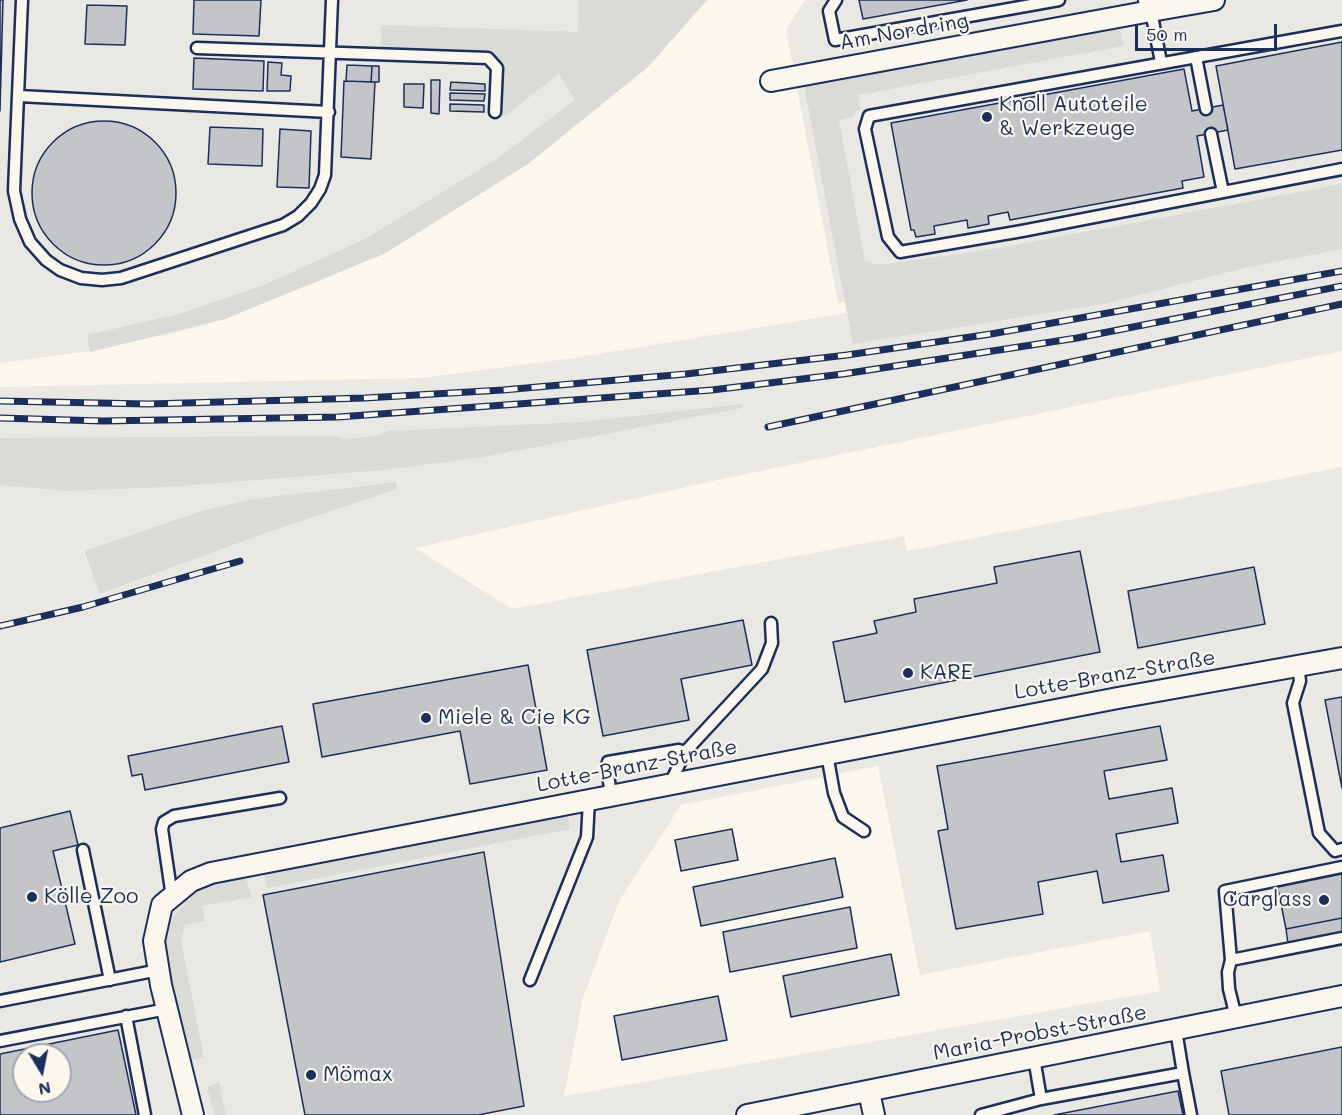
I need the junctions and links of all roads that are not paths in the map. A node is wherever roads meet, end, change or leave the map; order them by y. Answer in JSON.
{"nodes":[{"id":1,"x":22,"y":0,"type":"edge"},
{"id":2,"x":332,"y":0,"type":"edge"},
{"id":3,"x":836,"y":0,"type":"edge"},
{"id":4,"x":1059,"y":0,"type":"edge"},
{"id":5,"x":1214,"y":0,"type":"edge"},
{"id":6,"x":1150,"y":5,"type":"edge"},
{"id":7,"x":1342,"y":31,"type":"edge"},
{"id":8,"x":197,"y":48,"type":"dead end"},
{"id":9,"x":331,"y":52,"type":"junction"},
{"id":10,"x":1196,"y":57,"type":"junction"},
{"id":11,"x":1161,"y":62,"type":"junction"},
{"id":12,"x":771,"y":81,"type":"dead end"},
{"id":13,"x":19,"y":96,"type":"junction"},
{"id":14,"x":1206,"y":109,"type":"dead end"},
{"id":15,"x":495,"y":111,"type":"dead end"},
{"id":16,"x":329,"y":112,"type":"junction"},
{"id":17,"x":1211,"y":134,"type":"dead end"},
{"id":18,"x":1342,"y":169,"type":"edge"},
{"id":19,"x":1223,"y":192,"type":"junction"},
{"id":20,"x":771,"y":623,"type":"dead end"},
{"id":21,"x":1342,"y":658,"type":"edge"},
{"id":22,"x":1298,"y":666,"type":"junction"},
{"id":23,"x":685,"y":752,"type":"junction"},
{"id":24,"x":826,"y":754,"type":"junction"},
{"id":25,"x":670,"y":784,"type":"junction"},
{"id":26,"x":611,"y":796,"type":"junction"},
{"id":27,"x":280,"y":798,"type":"dead end"},
{"id":28,"x":589,"y":800,"type":"junction"},
{"id":29,"x":864,"y":831,"type":"dead end"},
{"id":30,"x":1342,"y":849,"type":"edge"},
{"id":31,"x":83,"y":850,"type":"dead end"},
{"id":32,"x":1342,"y":867,"type":"edge"},
{"id":33,"x":172,"y":897,"type":"junction"},
{"id":34,"x":1342,"y":938,"type":"edge"},
{"id":35,"x":1231,"y":960,"type":"junction"},
{"id":36,"x":159,"y":970,"type":"junction"},
{"id":37,"x":110,"y":980,"type":"junction"},
{"id":38,"x":530,"y":981,"type":"dead end"},
{"id":39,"x":1342,"y":996,"type":"edge"},
{"id":40,"x":0,"y":1001,"type":"edge"},
{"id":41,"x":167,"y":1009,"type":"junction"},
{"id":42,"x":126,"y":1017,"type":"junction"},
{"id":43,"x":1236,"y":1017,"type":"junction"},
{"id":44,"x":1176,"y":1030,"type":"junction"},
{"id":45,"x":0,"y":1041,"type":"edge"},
{"id":46,"x":1034,"y":1058,"type":"junction"},
{"id":47,"x":1183,"y":1073,"type":"junction"},
{"id":48,"x":869,"y":1092,"type":"junction"},
{"id":49,"x":1041,"y":1099,"type":"junction"},
{"id":50,"x":145,"y":1115,"type":"edge"},
{"id":51,"x":193,"y":1115,"type":"edge"},
{"id":52,"x":747,"y":1115,"type":"edge"},
{"id":53,"x":874,"y":1115,"type":"edge"},
{"id":54,"x":981,"y":1115,"type":"edge"},
{"id":55,"x":1191,"y":1115,"type":"edge"}],
"edges":[{"from":1,"to":13,"type":"lane"},
{"from":2,"to":9,"type":"lane"},
{"from":3,"to":4,"type":"lane"},
{"from":5,"to":6,"type":"street","name":"Am Nordring"},
{"from":6,"to":11,"type":"lane"},
{"from":6,"to":12,"type":"street","name":"Am Nordring"},
{"from":7,"to":10,"type":"lane"},
{"from":8,"to":9,"type":"lane"},
{"from":9,"to":15,"type":"lane"},
{"from":9,"to":16,"type":"lane"},
{"from":10,"to":11,"type":"lane"},
{"from":10,"to":14,"type":"lane"},
{"from":11,"to":19,"type":"lane"},
{"from":13,"to":16,"type":"lane"},
{"from":13,"to":16,"type":"lane"},
{"from":17,"to":19,"type":"lane"},
{"from":18,"to":19,"type":"lane"},
{"from":20,"to":23,"type":"lane"},
{"from":21,"to":22,"type":"street","name":"Lotte-Branz-Straße"},
{"from":22,"to":24,"type":"street","name":"Lotte-Branz-Straße"},
{"from":22,"to":30,"type":"lane"},
{"from":23,"to":25,"type":"lane"},
{"from":23,"to":26,"type":"lane"},
{"from":24,"to":25,"type":"street","name":"Lotte-Branz-Straße"},
{"from":24,"to":29,"type":"lane"},
{"from":25,"to":26,"type":"street","name":"Lotte-Branz-Straße"},
{"from":26,"to":28,"type":"street","name":"Lotte-Branz-Straße"},
{"from":27,"to":33,"type":"lane"},
{"from":28,"to":33,"type":"street","name":"Lotte-Branz-Straße"},
{"from":28,"to":38,"type":"lane"},
{"from":31,"to":37,"type":"lane"},
{"from":32,"to":35,"type":"lane"},
{"from":33,"to":36,"type":"street","name":"Lotte-Branz-Straße"},
{"from":34,"to":35,"type":"lane"},
{"from":35,"to":43,"type":"lane"},
{"from":36,"to":37,"type":"lane"},
{"from":36,"to":41,"type":"street","name":"Lotte-Branz-Straße"},
{"from":37,"to":40,"type":"lane"},
{"from":39,"to":43,"type":"street","name":"Maria-Probst-Straße"},
{"from":41,"to":42,"type":"lane"},
{"from":41,"to":51,"type":"street","name":"Lotte-Branz-Straße"},
{"from":42,"to":45,"type":"lane"},
{"from":42,"to":50,"type":"lane"},
{"from":43,"to":44,"type":"street","name":"Maria-Probst-Straße"},
{"from":44,"to":46,"type":"street","name":"Maria-Probst-Straße"},
{"from":44,"to":47,"type":"lane"},
{"from":46,"to":48,"type":"street","name":"Maria-Probst-Straße"},
{"from":46,"to":49,"type":"lane"},
{"from":47,"to":49,"type":"lane"},
{"from":47,"to":55,"type":"lane"},
{"from":48,"to":52,"type":"street","name":"Maria-Probst-Straße"},
{"from":48,"to":53,"type":"street"},
{"from":49,"to":54,"type":"lane"}]}
